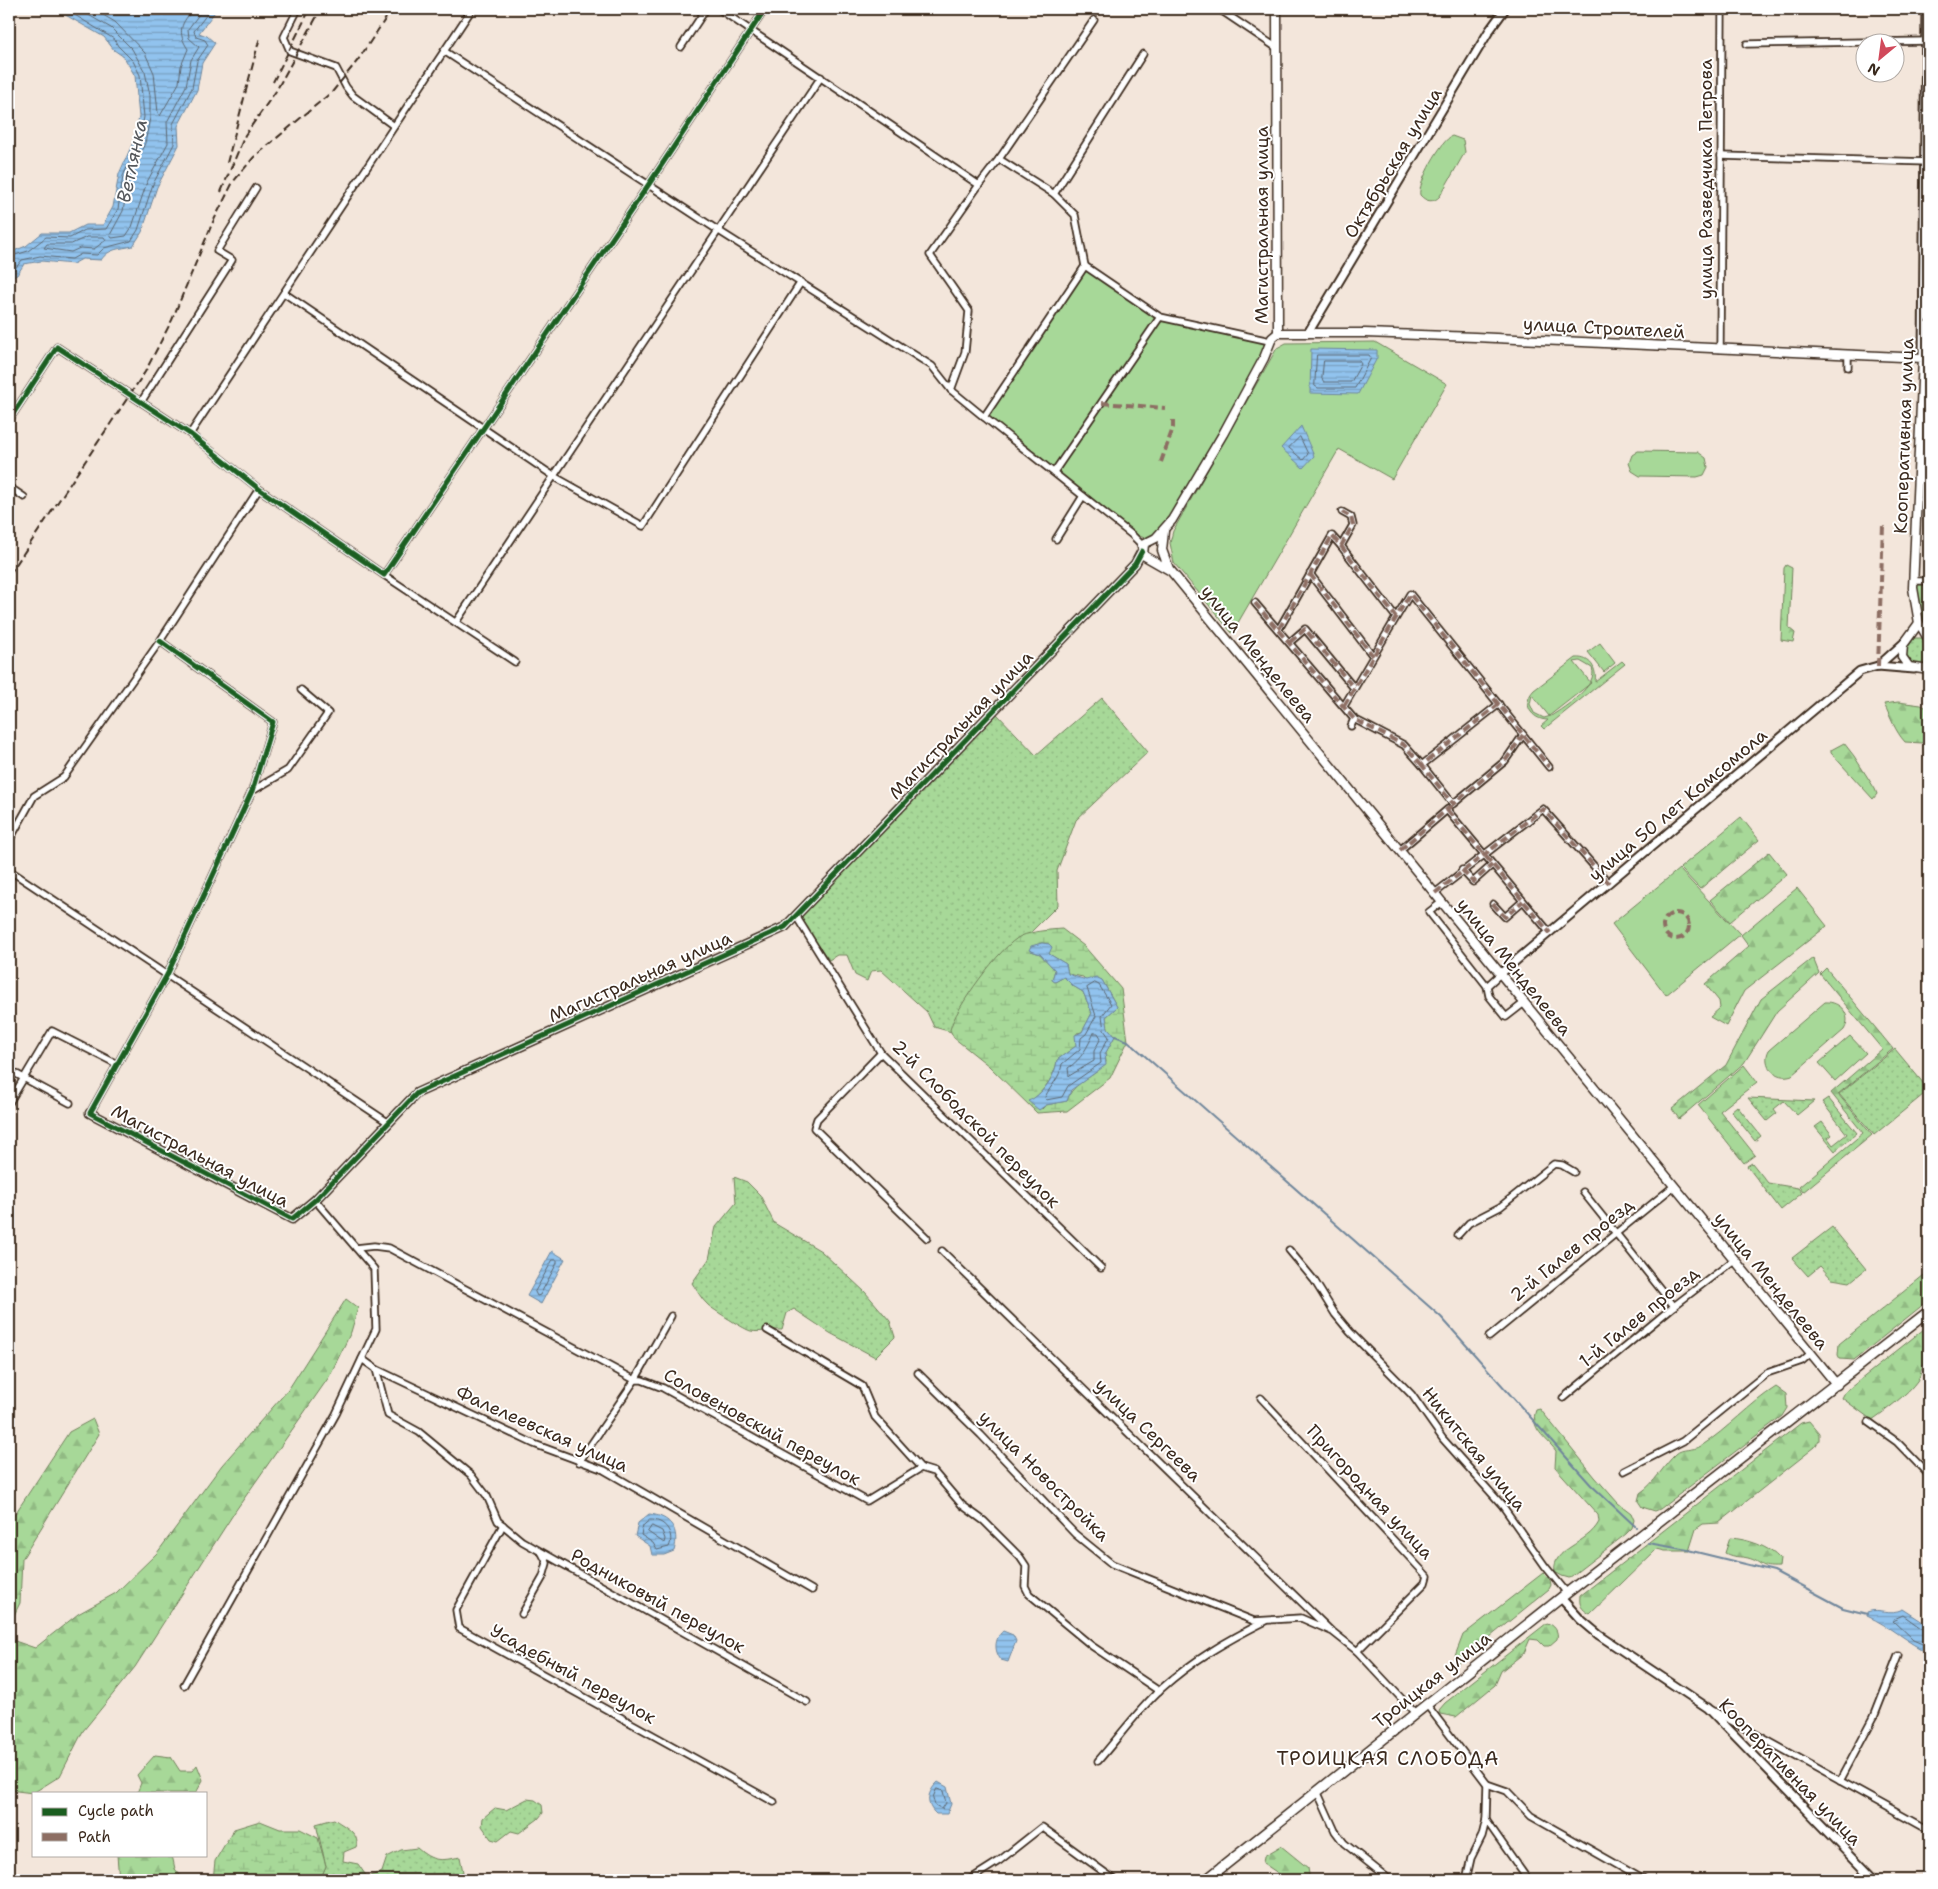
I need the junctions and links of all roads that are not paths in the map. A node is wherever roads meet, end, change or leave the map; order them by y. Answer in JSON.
{"nodes":[{"id":1,"x":298,"y":9,"type":"edge"},
{"id":2,"x":472,"y":9,"type":"edge"},
{"id":3,"x":706,"y":9,"type":"edge"},
{"id":4,"x":719,"y":9,"type":"edge"},
{"id":5,"x":765,"y":9,"type":"edge"},
{"id":6,"x":1219,"y":9,"type":"edge"},
{"id":7,"x":1277,"y":9,"type":"edge"},
{"id":8,"x":1505,"y":9,"type":"edge"},
{"id":9,"x":1722,"y":9,"type":"edge"},
{"id":10,"x":1926,"y":9,"type":"edge"},
{"id":11,"x":1094,"y":20,"type":"dead end"},
{"id":12,"x":751,"y":31,"type":"junction"},
{"id":13,"x":1928,"y":41,"type":"edge"},
{"id":14,"x":1747,"y":44,"type":"dead end"},
{"id":15,"x":681,"y":48,"type":"dead end"},
{"id":16,"x":1277,"y":48,"type":"junction"},
{"id":17,"x":444,"y":51,"type":"junction"},
{"id":18,"x":1143,"y":54,"type":"dead end"},
{"id":19,"x":821,"y":77,"type":"junction"},
{"id":20,"x":394,"y":126,"type":"junction"},
{"id":21,"x":1721,"y":156,"type":"junction"},
{"id":22,"x":999,"y":159,"type":"junction"},
{"id":23,"x":1927,"y":162,"type":"edge"},
{"id":24,"x":649,"y":184,"type":"junction"},
{"id":25,"x":979,"y":185,"type":"junction"},
{"id":26,"x":256,"y":188,"type":"dead end"},
{"id":27,"x":1054,"y":194,"type":"junction"},
{"id":28,"x":719,"y":231,"type":"junction"},
{"id":29,"x":1927,"y":256,"type":"edge"},
{"id":30,"x":1085,"y":266,"type":"junction"},
{"id":31,"x":801,"y":282,"type":"junction"},
{"id":32,"x":284,"y":292,"type":"junction"},
{"id":33,"x":1160,"y":317,"type":"junction"},
{"id":34,"x":1278,"y":333,"type":"junction"},
{"id":35,"x":1308,"y":333,"type":"junction"},
{"id":36,"x":1270,"y":341,"type":"junction"},
{"id":37,"x":1720,"y":349,"type":"junction"},
{"id":38,"x":1848,"y":354,"type":"junction"},
{"id":39,"x":1926,"y":358,"type":"edge"},
{"id":40,"x":1848,"y":367,"type":"dead end"},
{"id":41,"x":950,"y":390,"type":"junction"},
{"id":42,"x":140,"y":402,"type":"junction"},
{"id":43,"x":984,"y":417,"type":"junction"},
{"id":44,"x":9,"y":420,"type":"edge"},
{"id":45,"x":485,"y":429,"type":"junction"},
{"id":46,"x":190,"y":434,"type":"junction"},
{"id":47,"x":1918,"y":459,"type":"junction"},
{"id":48,"x":1929,"y":459,"type":"edge"},
{"id":49,"x":1054,"y":472,"type":"junction"},
{"id":50,"x":555,"y":477,"type":"junction"},
{"id":51,"x":9,"y":487,"type":"edge"},
{"id":52,"x":259,"y":489,"type":"junction"},
{"id":53,"x":1080,"y":492,"type":"junction"},
{"id":54,"x":24,"y":497,"type":"dead end"},
{"id":55,"x":1342,"y":512,"type":"dead end"},
{"id":56,"x":1164,"y":531,"type":"junction"},
{"id":57,"x":1132,"y":535,"type":"junction"},
{"id":58,"x":1056,"y":538,"type":"dead end"},
{"id":59,"x":1150,"y":540,"type":"junction"},
{"id":60,"x":1340,"y":546,"type":"junction"},
{"id":61,"x":1162,"y":549,"type":"junction"},
{"id":62,"x":1142,"y":551,"type":"junction"},
{"id":63,"x":1152,"y":560,"type":"junction"},
{"id":64,"x":1135,"y":564,"type":"junction"},
{"id":65,"x":1169,"y":569,"type":"junction"},
{"id":66,"x":1310,"y":574,"type":"junction"},
{"id":67,"x":384,"y":575,"type":"junction"},
{"id":68,"x":1914,"y":581,"type":"junction"},
{"id":69,"x":1929,"y":581,"type":"edge"},
{"id":70,"x":1255,"y":603,"type":"dead end"},
{"id":71,"x":1396,"y":617,"type":"junction"},
{"id":72,"x":456,"y":622,"type":"junction"},
{"id":73,"x":1919,"y":623,"type":"junction"},
{"id":74,"x":1279,"y":629,"type":"junction"},
{"id":75,"x":1908,"y":639,"type":"junction"},
{"id":76,"x":160,"y":641,"type":"junction"},
{"id":77,"x":1929,"y":641,"type":"edge"},
{"id":78,"x":1290,"y":642,"type":"junction"},
{"id":79,"x":1373,"y":656,"type":"junction"},
{"id":80,"x":515,"y":662,"type":"dead end"},
{"id":81,"x":1929,"y":665,"type":"edge"},
{"id":82,"x":1878,"y":666,"type":"junction"},
{"id":83,"x":1914,"y":669,"type":"junction"},
{"id":84,"x":1929,"y":670,"type":"edge"},
{"id":85,"x":1354,"y":688,"type":"junction"},
{"id":86,"x":300,"y":690,"type":"dead end"},
{"id":87,"x":1499,"y":704,"type":"junction"},
{"id":88,"x":1344,"y":706,"type":"junction"},
{"id":89,"x":1354,"y":719,"type":"junction"},
{"id":90,"x":1351,"y":726,"type":"dead end"},
{"id":91,"x":1523,"y":735,"type":"junction"},
{"id":92,"x":1422,"y":765,"type":"junction"},
{"id":93,"x":1549,"y":767,"type":"dead end"},
{"id":94,"x":252,"y":791,"type":"junction"},
{"id":95,"x":1453,"y":804,"type":"junction"},
{"id":96,"x":1447,"y":810,"type":"junction"},
{"id":97,"x":9,"y":841,"type":"edge"},
{"id":98,"x":1400,"y":850,"type":"junction"},
{"id":99,"x":1483,"y":854,"type":"junction"},
{"id":100,"x":1492,"y":865,"type":"junction"},
{"id":101,"x":9,"y":870,"type":"edge"},
{"id":102,"x":1462,"y":870,"type":"junction"},
{"id":103,"x":1609,"y":883,"type":"junction"},
{"id":104,"x":1435,"y":893,"type":"junction"},
{"id":105,"x":1523,"y":901,"type":"junction"},
{"id":106,"x":1442,"y":902,"type":"junction"},
{"id":107,"x":1492,"y":904,"type":"dead end"},
{"id":108,"x":796,"y":916,"type":"junction"},
{"id":109,"x":1550,"y":933,"type":"junction"},
{"id":110,"x":1500,"y":974,"type":"junction"},
{"id":111,"x":167,"y":975,"type":"junction"},
{"id":112,"x":1487,"y":986,"type":"junction"},
{"id":113,"x":1524,"y":1003,"type":"junction"},
{"id":114,"x":882,"y":1053,"type":"junction"},
{"id":115,"x":117,"y":1064,"type":"junction"},
{"id":116,"x":9,"y":1070,"type":"edge"},
{"id":117,"x":24,"y":1078,"type":"junction"},
{"id":118,"x":9,"y":1102,"type":"edge"},
{"id":119,"x":70,"y":1103,"type":"dead end"},
{"id":120,"x":90,"y":1113,"type":"joint"},
{"id":121,"x":389,"y":1123,"type":"junction"},
{"id":122,"x":1574,"y":1172,"type":"dead end"},
{"id":123,"x":1674,"y":1186,"type":"junction"},
{"id":124,"x":1583,"y":1192,"type":"dead end"},
{"id":125,"x":315,"y":1200,"type":"junction"},
{"id":126,"x":1616,"y":1233,"type":"junction"},
{"id":127,"x":1458,"y":1235,"type":"dead end"},
{"id":128,"x":927,"y":1238,"type":"dead end"},
{"id":129,"x":356,"y":1248,"type":"junction"},
{"id":130,"x":1289,"y":1250,"type":"dead end"},
{"id":131,"x":942,"y":1251,"type":"dead end"},
{"id":132,"x":1734,"y":1260,"type":"junction"},
{"id":133,"x":1101,"y":1268,"type":"dead end"},
{"id":134,"x":1674,"y":1306,"type":"junction"},
{"id":135,"x":1929,"y":1311,"type":"edge"},
{"id":136,"x":671,"y":1316,"type":"dead end"},
{"id":137,"x":767,"y":1330,"type":"dead end"},
{"id":138,"x":1489,"y":1337,"type":"dead end"},
{"id":139,"x":1811,"y":1353,"type":"junction"},
{"id":140,"x":362,"y":1360,"type":"junction"},
{"id":141,"x":376,"y":1369,"type":"junction"},
{"id":142,"x":918,"y":1373,"type":"dead end"},
{"id":143,"x":635,"y":1380,"type":"junction"},
{"id":144,"x":1837,"y":1384,"type":"junction"},
{"id":145,"x":1260,"y":1398,"type":"dead end"},
{"id":146,"x":1563,"y":1398,"type":"dead end"},
{"id":147,"x":1869,"y":1422,"type":"dead end"},
{"id":148,"x":579,"y":1462,"type":"junction"},
{"id":149,"x":921,"y":1468,"type":"junction"},
{"id":150,"x":1624,"y":1471,"type":"dead end"},
{"id":151,"x":1929,"y":1476,"type":"edge"},
{"id":152,"x":500,"y":1523,"type":"junction"},
{"id":153,"x":542,"y":1553,"type":"junction"},
{"id":154,"x":812,"y":1590,"type":"dead end"},
{"id":155,"x":1564,"y":1595,"type":"junction"},
{"id":156,"x":522,"y":1614,"type":"dead end"},
{"id":157,"x":1271,"y":1619,"type":"junction"},
{"id":158,"x":1333,"y":1632,"type":"junction"},
{"id":159,"x":1357,"y":1651,"type":"junction"},
{"id":160,"x":1898,"y":1656,"type":"dead end"},
{"id":161,"x":184,"y":1685,"type":"dead end"},
{"id":162,"x":1159,"y":1691,"type":"junction"},
{"id":163,"x":807,"y":1702,"type":"dead end"},
{"id":164,"x":1427,"y":1706,"type":"junction"},
{"id":165,"x":1708,"y":1708,"type":"junction"},
{"id":166,"x":1416,"y":1714,"type":"junction"},
{"id":167,"x":1098,"y":1761,"type":"dead end"},
{"id":168,"x":1840,"y":1781,"type":"junction"},
{"id":169,"x":1487,"y":1784,"type":"junction"},
{"id":170,"x":1317,"y":1791,"type":"junction"},
{"id":171,"x":774,"y":1802,"type":"dead end"},
{"id":172,"x":1486,"y":1820,"type":"junction"},
{"id":173,"x":1929,"y":1830,"type":"edge"},
{"id":174,"x":969,"y":1880,"type":"edge"},
{"id":175,"x":1115,"y":1880,"type":"edge"},
{"id":176,"x":1206,"y":1880,"type":"edge"},
{"id":177,"x":1390,"y":1880,"type":"edge"},
{"id":178,"x":1466,"y":1880,"type":"edge"},
{"id":179,"x":1528,"y":1880,"type":"edge"},
{"id":180,"x":1644,"y":1880,"type":"edge"},
{"id":181,"x":1874,"y":1880,"type":"edge"}],
"edges":[{"from":1,"to":20,"type":"street"},
{"from":2,"to":17,"type":"street"},
{"from":3,"to":15,"type":"street"},
{"from":4,"to":12,"type":"street"},
{"from":5,"to":12,"type":"street"},
{"from":6,"to":16,"type":"street"},
{"from":7,"to":16,"type":"main road","name":"Магистральная улица"},
{"from":8,"to":35,"type":"street","name":"Октябрьская улица"},
{"from":9,"to":21,"type":"street","name":"улица Разведчика Петрова"},
{"from":10,"to":13,"type":"street","name":"Кооперативная улица"},
{"from":11,"to":22,"type":"street"},
{"from":12,"to":19,"type":"street"},
{"from":12,"to":24,"type":"street"},
{"from":13,"to":14,"type":"street"},
{"from":13,"to":23,"type":"street","name":"Кооперативная улица"},
{"from":16,"to":34,"type":"main road","name":"Магистральная улица"},
{"from":17,"to":20,"type":"street"},
{"from":17,"to":24,"type":"street"},
{"from":18,"to":27,"type":"street"},
{"from":19,"to":25,"type":"street"},
{"from":19,"to":28,"type":"street"},
{"from":20,"to":32,"type":"street"},
{"from":21,"to":23,"type":"street"},
{"from":21,"to":37,"type":"street","name":"улица Разведчика Петрова"},
{"from":22,"to":25,"type":"street"},
{"from":22,"to":27,"type":"street"},
{"from":23,"to":29,"type":"street","name":"Кооперативная улица"},
{"from":24,"to":28,"type":"street"},
{"from":24,"to":45,"type":"street"},
{"from":25,"to":41,"type":"street"},
{"from":26,"to":42,"type":"street"},
{"from":27,"to":30,"type":"street"},
{"from":28,"to":31,"type":"street"},
{"from":28,"to":50,"type":"street"},
{"from":29,"to":39,"type":"street","name":"Кооперативная улица"},
{"from":30,"to":33,"type":"street"},
{"from":30,"to":43,"type":"street"},
{"from":31,"to":41,"type":"street"},
{"from":31,"to":50,"type":"street"},
{"from":32,"to":45,"type":"street"},
{"from":32,"to":46,"type":"street"},
{"from":33,"to":36,"type":"street"},
{"from":33,"to":49,"type":"street"},
{"from":34,"to":35,"type":"main road","name":"улица Строителей"},
{"from":34,"to":36,"type":"main road","name":"Магистральная улица"},
{"from":35,"to":37,"type":"main road","name":"улица Строителей"},
{"from":36,"to":56,"type":"main road","name":"Магистральная улица"},
{"from":37,"to":38,"type":"main road","name":"улица Строителей"},
{"from":38,"to":39,"type":"main road","name":"улица Строителей"},
{"from":38,"to":40,"type":"street"},
{"from":39,"to":47,"type":"main road","name":"Кооперативная улица"},
{"from":41,"to":43,"type":"street"},
{"from":42,"to":44,"type":"street"},
{"from":42,"to":46,"type":"street"},
{"from":43,"to":49,"type":"street"},
{"from":45,"to":50,"type":"street"},
{"from":45,"to":67,"type":"street"},
{"from":46,"to":52,"type":"street"},
{"from":47,"to":48,"type":"street"},
{"from":47,"to":68,"type":"main road","name":"Кооперативная улица"},
{"from":49,"to":53,"type":"street"},
{"from":50,"to":72,"type":"street"},
{"from":51,"to":54,"type":"street"},
{"from":52,"to":67,"type":"street"},
{"from":52,"to":76,"type":"street"},
{"from":53,"to":57,"type":"street"},
{"from":53,"to":58,"type":"street"},
{"from":55,"to":60,"type":"street"},
{"from":56,"to":59,"type":"main road"},
{"from":56,"to":61,"type":"main road"},
{"from":57,"to":59,"type":"street"},
{"from":57,"to":62,"type":"street"},
{"from":59,"to":61,"type":"main road"},
{"from":59,"to":62,"type":"main road"},
{"from":60,"to":66,"type":"street"},
{"from":60,"to":71,"type":"street"},
{"from":61,"to":63,"type":"main road"},
{"from":61,"to":65,"type":"main road"},
{"from":62,"to":63,"type":"main road"},
{"from":62,"to":64,"type":"street","name":"Магистральная улица"},
{"from":63,"to":64,"type":"street"},
{"from":63,"to":65,"type":"main road"},
{"from":64,"to":108,"type":"street","name":"Магистральная улица"},
{"from":65,"to":98,"type":"main road","name":"улица Менделеева"},
{"from":66,"to":74,"type":"street"},
{"from":66,"to":79,"type":"street"},
{"from":67,"to":72,"type":"street"},
{"from":68,"to":69,"type":"street"},
{"from":68,"to":73,"type":"main road","name":"Кооперативная улица"},
{"from":70,"to":74,"type":"street"},
{"from":71,"to":79,"type":"street"},
{"from":71,"to":87,"type":"street"},
{"from":72,"to":80,"type":"street"},
{"from":73,"to":75,"type":"main road"},
{"from":73,"to":77,"type":"main road"},
{"from":74,"to":78,"type":"street"},
{"from":75,"to":77,"type":"main road"},
{"from":75,"to":82,"type":"street"},
{"from":75,"to":83,"type":"main road"},
{"from":76,"to":94,"type":"street"},
{"from":76,"to":97,"type":"street"},
{"from":78,"to":85,"type":"street"},
{"from":78,"to":88,"type":"street"},
{"from":79,"to":85,"type":"street"},
{"from":81,"to":83,"type":"main road"},
{"from":82,"to":83,"type":"street"},
{"from":82,"to":103,"type":"street","name":"улица 50 лет Комсомола"},
{"from":83,"to":84,"type":"main road"},
{"from":85,"to":88,"type":"street"},
{"from":86,"to":94,"type":"street"},
{"from":87,"to":91,"type":"street"},
{"from":87,"to":92,"type":"street"},
{"from":88,"to":89,"type":"street"},
{"from":89,"to":90,"type":"street"},
{"from":89,"to":92,"type":"street"},
{"from":91,"to":93,"type":"street"},
{"from":91,"to":95,"type":"street"},
{"from":92,"to":95,"type":"street"},
{"from":94,"to":111,"type":"street"},
{"from":95,"to":96,"type":"street"},
{"from":96,"to":98,"type":"street"},
{"from":96,"to":99,"type":"street"},
{"from":98,"to":104,"type":"main road","name":"улица Менделеева"},
{"from":99,"to":100,"type":"street"},
{"from":99,"to":102,"type":"street"},
{"from":99,"to":103,"type":"street"},
{"from":100,"to":102,"type":"street"},
{"from":100,"to":105,"type":"street"},
{"from":101,"to":111,"type":"street"},
{"from":102,"to":104,"type":"street"},
{"from":103,"to":109,"type":"street","name":"улица 50 лет Комсомола"},
{"from":104,"to":106,"type":"main road","name":"улица Менделеева"},
{"from":105,"to":107,"type":"street"},
{"from":105,"to":109,"type":"street"},
{"from":106,"to":110,"type":"main road","name":"улица Менделеева"},
{"from":106,"to":112,"type":"street"},
{"from":108,"to":114,"type":"street","name":"2-й Слободской переулок"},
{"from":108,"to":121,"type":"street","name":"Магистральная улица"},
{"from":109,"to":110,"type":"street","name":"улица 50 лет Комсомола"},
{"from":110,"to":112,"type":"street"},
{"from":110,"to":113,"type":"main road","name":"улица Менделеева"},
{"from":111,"to":115,"type":"street"},
{"from":111,"to":121,"type":"street"},
{"from":112,"to":113,"type":"street"},
{"from":113,"to":123,"type":"main road","name":"улица Менделеева"},
{"from":114,"to":128,"type":"street"},
{"from":114,"to":133,"type":"street","name":"2-й Слободской переулок"},
{"from":115,"to":117,"type":"street"},
{"from":115,"to":120,"type":"street"},
{"from":116,"to":117,"type":"street"},
{"from":117,"to":118,"type":"street"},
{"from":117,"to":119,"type":"street"},
{"from":120,"to":125,"type":"street","name":"Магистральная улица"},
{"from":121,"to":125,"type":"street","name":"Магистральная улица"},
{"from":122,"to":127,"type":"street"},
{"from":123,"to":126,"type":"street","name":"2-й Галев проезд"},
{"from":123,"to":132,"type":"main road","name":"улица Менделеева"},
{"from":124,"to":126,"type":"street"},
{"from":125,"to":129,"type":"street"},
{"from":126,"to":134,"type":"street"},
{"from":126,"to":138,"type":"street","name":"2-й Галев проезд"},
{"from":129,"to":140,"type":"street"},
{"from":129,"to":143,"type":"street"},
{"from":130,"to":155,"type":"street","name":"Никитская улица"},
{"from":131,"to":158,"type":"street","name":"улица Сергеева"},
{"from":132,"to":134,"type":"street","name":"1-й Галев проезд"},
{"from":132,"to":139,"type":"main road","name":"улица Менделеева"},
{"from":134,"to":146,"type":"street","name":"1-й Галев проезд"},
{"from":135,"to":144,"type":"main road","name":"Троицкая улица"},
{"from":136,"to":143,"type":"street"},
{"from":137,"to":149,"type":"street"},
{"from":139,"to":144,"type":"main road","name":"улица Менделеева"},
{"from":139,"to":150,"type":"street"},
{"from":140,"to":141,"type":"street","name":"Фалелеевская улица"},
{"from":140,"to":161,"type":"street"},
{"from":141,"to":148,"type":"street","name":"Фалелеевская улица"},
{"from":141,"to":152,"type":"street"},
{"from":142,"to":157,"type":"street","name":"улица Новостройка"},
{"from":143,"to":148,"type":"street"},
{"from":143,"to":149,"type":"street","name":"Соловеновский переулок"},
{"from":144,"to":155,"type":"main road","name":"Троицкая улица"},
{"from":145,"to":159,"type":"street","name":"Пригородная улица"},
{"from":147,"to":151,"type":"street"},
{"from":148,"to":154,"type":"street","name":"Фалелеевская улица"},
{"from":149,"to":162,"type":"street"},
{"from":152,"to":153,"type":"street","name":"Родниковый переулок"},
{"from":152,"to":171,"type":"street","name":"Усадебный переулок"},
{"from":153,"to":156,"type":"street"},
{"from":153,"to":163,"type":"street","name":"Родниковый переулок"},
{"from":155,"to":164,"type":"main road","name":"Троицкая улица"},
{"from":155,"to":165,"type":"street","name":"Кооперативная улица"},
{"from":157,"to":158,"type":"street","name":"улица Новостройка"},
{"from":157,"to":162,"type":"street"},
{"from":158,"to":159,"type":"street","name":"улица Новостройка"},
{"from":159,"to":166,"type":"street","name":"улица Новостройка"},
{"from":160,"to":168,"type":"street"},
{"from":162,"to":167,"type":"street"},
{"from":164,"to":166,"type":"main road","name":"Троицкая улица"},
{"from":164,"to":169,"type":"street"},
{"from":165,"to":168,"type":"street"},
{"from":165,"to":181,"type":"street","name":"Кооперативная улица"},
{"from":166,"to":170,"type":"main road","name":"Троицкая улица"},
{"from":168,"to":173,"type":"street"},
{"from":169,"to":172,"type":"street"},
{"from":169,"to":180,"type":"street"},
{"from":170,"to":176,"type":"main road","name":"Троицкая улица"},
{"from":170,"to":177,"type":"street"},
{"from":172,"to":178,"type":"street"},
{"from":172,"to":179,"type":"street"},
{"from":174,"to":175,"type":"street"}]}
